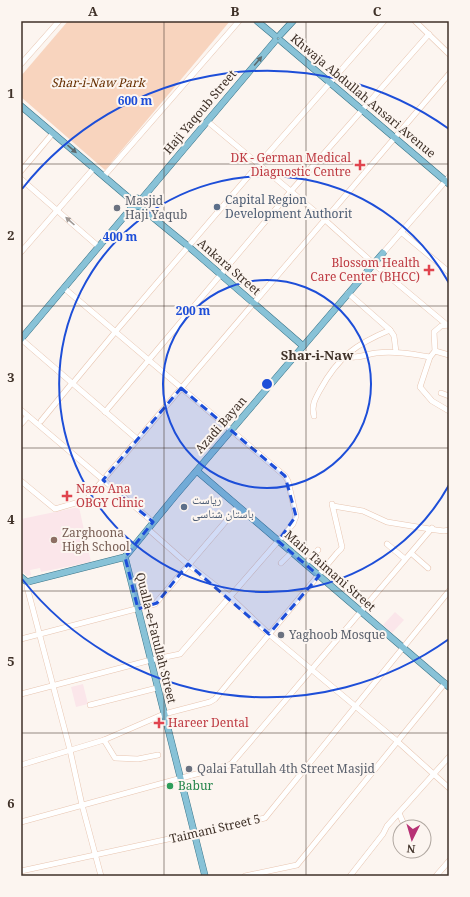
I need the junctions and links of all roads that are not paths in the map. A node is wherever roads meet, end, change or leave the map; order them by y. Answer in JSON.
{"nodes":[{"id":1,"x":239,"y":21,"type":"edge"},
{"id":2,"x":257,"y":21,"type":"edge"},
{"id":3,"x":293,"y":21,"type":"edge"},
{"id":4,"x":384,"y":21,"type":"edge"},
{"id":5,"x":415,"y":21,"type":"edge"},
{"id":6,"x":56,"y":22,"type":"edge"},
{"id":7,"x":429,"y":34,"type":"junction"},
{"id":8,"x":278,"y":38,"type":"junction"},
{"id":9,"x":449,"y":54,"type":"edge"},
{"id":10,"x":21,"y":64,"type":"edge"},
{"id":11,"x":449,"y":74,"type":"edge"},
{"id":12,"x":330,"y":83,"type":"junction"},
{"id":13,"x":21,"y":106,"type":"edge"},
{"id":14,"x":361,"y":110,"type":"junction"},
{"id":15,"x":207,"y":121,"type":"junction"},
{"id":16,"x":53,"y":133,"type":"junction"},
{"id":17,"x":394,"y":138,"type":"junction"},
{"id":18,"x":258,"y":165,"type":"junction"},
{"id":19,"x":94,"y":168,"type":"junction"},
{"id":20,"x":21,"y":171,"type":"edge"},
{"id":21,"x":104,"y":176,"type":"junction"},
{"id":22,"x":21,"y":179,"type":"edge"},
{"id":23,"x":448,"y":181,"type":"edge"},
{"id":24,"x":291,"y":191,"type":"junction"},
{"id":25,"x":137,"y":202,"type":"junction"},
{"id":26,"x":58,"y":210,"type":"junction"},
{"id":27,"x":324,"y":219,"type":"junction"},
{"id":28,"x":401,"y":232,"type":"junction"},
{"id":29,"x":99,"y":247,"type":"junction"},
{"id":30,"x":189,"y":247,"type":"junction"},
{"id":31,"x":21,"y":252,"type":"edge"},
{"id":32,"x":382,"y":253,"type":"joint"},
{"id":33,"x":374,"y":264,"type":"junction"},
{"id":34,"x":449,"y":272,"type":"edge"},
{"id":35,"x":220,"y":275,"type":"junction"},
{"id":36,"x":64,"y":288,"type":"junction"},
{"id":37,"x":348,"y":293,"type":"junction"},
{"id":38,"x":254,"y":303,"type":"junction"},
{"id":39,"x":448,"y":325,"type":"edge"},
{"id":40,"x":390,"y":330,"type":"junction"},
{"id":41,"x":116,"y":331,"type":"junction"},
{"id":42,"x":21,"y":339,"type":"edge"},
{"id":43,"x":303,"y":346,"type":"junction"},
{"id":44,"x":435,"y":351,"type":"junction"},
{"id":45,"x":396,"y":352,"type":"junction"},
{"id":46,"x":449,"y":355,"type":"edge"},
{"id":47,"x":345,"y":356,"type":"junction"},
{"id":48,"x":430,"y":357,"type":"junction"},
{"id":49,"x":150,"y":361,"type":"junction"},
{"id":50,"x":72,"y":383,"type":"junction"},
{"id":51,"x":181,"y":388,"type":"junction"},
{"id":52,"x":440,"y":394,"type":"dead end"},
{"id":53,"x":449,"y":396,"type":"edge"},
{"id":54,"x":21,"y":410,"type":"edge"},
{"id":55,"x":449,"y":411,"type":"edge"},
{"id":56,"x":105,"y":412,"type":"junction"},
{"id":57,"x":28,"y":416,"type":"junction"},
{"id":58,"x":314,"y":416,"type":"dead end"},
{"id":59,"x":41,"y":421,"type":"dead end"},
{"id":60,"x":21,"y":424,"type":"edge"},
{"id":61,"x":231,"y":430,"type":"junction"},
{"id":62,"x":137,"y":439,"type":"junction"},
{"id":63,"x":196,"y":471,"type":"junction"},
{"id":64,"x":103,"y":480,"type":"junction"},
{"id":65,"x":21,"y":481,"type":"edge"},
{"id":66,"x":238,"y":506,"type":"junction"},
{"id":67,"x":153,"y":522,"type":"junction"},
{"id":68,"x":432,"y":528,"type":"junction"},
{"id":69,"x":148,"y":529,"type":"junction"},
{"id":70,"x":449,"y":530,"type":"edge"},
{"id":71,"x":278,"y":541,"type":"junction"},
{"id":72,"x":387,"y":544,"type":"dead end"},
{"id":73,"x":318,"y":550,"type":"dead end"},
{"id":74,"x":292,"y":552,"type":"junction"},
{"id":75,"x":411,"y":553,"type":"junction"},
{"id":76,"x":125,"y":557,"type":"junction"},
{"id":77,"x":405,"y":559,"type":"junction"},
{"id":78,"x":188,"y":564,"type":"junction"},
{"id":79,"x":282,"y":564,"type":"dead end"},
{"id":80,"x":306,"y":564,"type":"junction"},
{"id":81,"x":428,"y":568,"type":"dead end"},
{"id":82,"x":319,"y":576,"type":"junction"},
{"id":83,"x":21,"y":577,"type":"edge"},
{"id":84,"x":27,"y":582,"type":"junction"},
{"id":85,"x":448,"y":593,"type":"edge"},
{"id":86,"x":230,"y":597,"type":"junction"},
{"id":87,"x":138,"y":609,"type":"junction"},
{"id":88,"x":360,"y":612,"type":"junction"},
{"id":89,"x":269,"y":634,"type":"junction"},
{"id":90,"x":38,"y":635,"type":"junction"},
{"id":91,"x":21,"y":639,"type":"edge"},
{"id":92,"x":404,"y":648,"type":"junction"},
{"id":93,"x":151,"y":660,"type":"junction"},
{"id":94,"x":313,"y":669,"type":"junction"},
{"id":95,"x":447,"y":685,"type":"edge"},
{"id":96,"x":52,"y":686,"type":"junction"},
{"id":97,"x":157,"y":688,"type":"junction"},
{"id":98,"x":21,"y":694,"type":"edge"},
{"id":99,"x":90,"y":705,"type":"dead end"},
{"id":100,"x":355,"y":706,"type":"junction"},
{"id":101,"x":164,"y":714,"type":"junction"},
{"id":102,"x":104,"y":740,"type":"junction"},
{"id":103,"x":397,"y":741,"type":"junction"},
{"id":104,"x":70,"y":750,"type":"junction"},
{"id":105,"x":158,"y":756,"type":"dead end"},
{"id":106,"x":449,"y":757,"type":"edge"},
{"id":107,"x":21,"y":765,"type":"edge"},
{"id":108,"x":433,"y":774,"type":"junction"},
{"id":109,"x":180,"y":778,"type":"junction"},
{"id":110,"x":449,"y":788,"type":"edge"},
{"id":111,"x":82,"y":805,"type":"junction"},
{"id":112,"x":399,"y":813,"type":"junction"},
{"id":113,"x":402,"y":819,"type":"edge"},
{"id":114,"x":21,"y":822,"type":"edge"},
{"id":115,"x":195,"y":833,"type":"junction"},
{"id":116,"x":96,"y":855,"type":"junction"},
{"id":117,"x":449,"y":861,"type":"edge"},
{"id":118,"x":21,"y":871,"type":"edge"},
{"id":119,"x":101,"y":876,"type":"edge"},
{"id":120,"x":205,"y":876,"type":"edge"},
{"id":121,"x":245,"y":876,"type":"edge"},
{"id":122,"x":350,"y":876,"type":"edge"},
{"id":123,"x":436,"y":876,"type":"edge"}],
"edges":[{"from":1,"to":21,"type":"street"},
{"from":2,"to":8,"type":"main road","name":"Khwaja Abdullah Ansari Avenue"},
{"from":3,"to":8,"type":"main road","name":"Haji Yaqoub Street"},
{"from":4,"to":12,"type":"street"},
{"from":5,"to":7,"type":"street"},
{"from":6,"to":10,"type":"street"},
{"from":7,"to":9,"type":"street"},
{"from":7,"to":14,"type":"street"},
{"from":8,"to":12,"type":"main road","name":"Khwaja Abdullah Ansari Avenue"},
{"from":15,"to":8,"type":"main road","name":"Haji Yaqoub Street","one_way":true},
{"from":11,"to":17,"type":"street"},
{"from":12,"to":14,"type":"main road","name":"Khwaja Abdullah Ansari Avenue"},
{"from":12,"to":18,"type":"street"},
{"from":13,"to":16,"type":"main road","name":"Ankara Street"},
{"from":14,"to":17,"type":"main road","name":"Khwaja Abdullah Ansari Avenue"},
{"from":14,"to":24,"type":"street"},
{"from":15,"to":18,"type":"street"},
{"from":15,"to":25,"type":"main road","name":"Haji Yaqoub Street"},
{"from":16,"to":19,"type":"main road","name":"Ankara Street","one_way":true},
{"from":16,"to":20,"type":"street"},
{"from":17,"to":23,"type":"main road","name":"Khwaja Abdullah Ansari Avenue"},
{"from":17,"to":27,"type":"street"},
{"from":18,"to":24,"type":"street"},
{"from":18,"to":30,"type":"street"},
{"from":19,"to":21,"type":"main road","name":"Ankara Street"},
{"from":19,"to":26,"type":"street"},
{"from":21,"to":25,"type":"main road","name":"Ankara Street"},
{"from":22,"to":26,"type":"street"},
{"from":23,"to":28,"type":"street"},
{"from":24,"to":27,"type":"street"},
{"from":24,"to":35,"type":"street"},
{"from":25,"to":29,"type":"main road","name":"Haji Yaqoub Street"},
{"from":25,"to":30,"type":"main road","name":"Ankara Street"},
{"from":29,"to":26,"type":"street","one_way":true},
{"from":26,"to":31,"type":"street"},
{"from":27,"to":33,"type":"street"},
{"from":27,"to":38,"type":"street"},
{"from":28,"to":32,"type":"street"},
{"from":28,"to":34,"type":"street"},
{"from":29,"to":36,"type":"main road","name":"Haji Yaqoub Street"},
{"from":30,"to":35,"type":"main road","name":"Ankara Street"},
{"from":30,"to":41,"type":"street"},
{"from":32,"to":33,"type":"main road","name":"Azadi Bayan"},
{"from":33,"to":37,"type":"main road","name":"Azadi Bayan"},
{"from":33,"to":39,"type":"street"},
{"from":35,"to":38,"type":"main road","name":"Ankara Street"},
{"from":35,"to":49,"type":"street"},
{"from":36,"to":41,"type":"street"},
{"from":36,"to":42,"type":"main road","name":"Haji Yaqoub Street"},
{"from":37,"to":40,"type":"street"},
{"from":37,"to":43,"type":"main road","name":"Azadi Bayan"},
{"from":38,"to":43,"type":"main road","name":"Ankara Street"},
{"from":38,"to":51,"type":"street"},
{"from":39,"to":44,"type":"street"},
{"from":40,"to":45,"type":"street"},
{"from":40,"to":47,"type":"street"},
{"from":41,"to":49,"type":"street"},
{"from":41,"to":50,"type":"street"},
{"from":42,"to":50,"type":"street"},
{"from":43,"to":61,"type":"main road","name":"Azadi Bayan"},
{"from":44,"to":46,"type":"street"},
{"from":44,"to":48,"type":"street"},
{"from":45,"to":47,"type":"street"},
{"from":45,"to":48,"type":"street"},
{"from":47,"to":58,"type":"street"},
{"from":48,"to":55,"type":"street"},
{"from":49,"to":51,"type":"street"},
{"from":49,"to":56,"type":"street"},
{"from":50,"to":56,"type":"street"},
{"from":50,"to":59,"type":"street"},
{"from":51,"to":61,"type":"street"},
{"from":51,"to":62,"type":"street"},
{"from":52,"to":53,"type":"street"},
{"from":54,"to":57,"type":"street"},
{"from":56,"to":62,"type":"street"},
{"from":57,"to":60,"type":"street"},
{"from":57,"to":64,"type":"street"},
{"from":61,"to":63,"type":"main road","name":"Azadi Bayan"},
{"from":61,"to":71,"type":"street"},
{"from":62,"to":64,"type":"street"},
{"from":63,"to":66,"type":"main road","name":"Main Taimani Street"},
{"from":63,"to":67,"type":"main road","name":"Azadi Bayan"},
{"from":64,"to":65,"type":"street"},
{"from":64,"to":67,"type":"street"},
{"from":66,"to":71,"type":"main road","name":"Main Taimani Street"},
{"from":66,"to":78,"type":"street"},
{"from":67,"to":69,"type":"main road","name":"Azadi Bayan"},
{"from":68,"to":70,"type":"street"},
{"from":68,"to":75,"type":"street"},
{"from":68,"to":82,"type":"street"},
{"from":69,"to":76,"type":"main road","name":"Azadi Bayan"},
{"from":69,"to":78,"type":"street"},
{"from":71,"to":74,"type":"main road","name":"Main Taimani Street"},
{"from":71,"to":86,"type":"street"},
{"from":72,"to":77,"type":"street"},
{"from":73,"to":80,"type":"street"},
{"from":74,"to":79,"type":"street"},
{"from":74,"to":80,"type":"main road","name":"Main Taimani Street"},
{"from":75,"to":77,"type":"street"},
{"from":75,"to":81,"type":"street"},
{"from":76,"to":84,"type":"main road"},
{"from":76,"to":87,"type":"main road","name":"Qualla-e-Fatullah Street"},
{"from":77,"to":88,"type":"street"},
{"from":78,"to":86,"type":"street"},
{"from":78,"to":87,"type":"street"},
{"from":80,"to":82,"type":"main road","name":"Main Taimani Street"},
{"from":82,"to":88,"type":"main road","name":"Main Taimani Street"},
{"from":82,"to":89,"type":"street"},
{"from":83,"to":84,"type":"main road"},
{"from":84,"to":90,"type":"street"},
{"from":85,"to":92,"type":"street","name":"Taimani Street 5"},
{"from":86,"to":89,"type":"street"},
{"from":86,"to":93,"type":"street"},
{"from":87,"to":90,"type":"street"},
{"from":87,"to":93,"type":"main road","name":"Qualla-e-Fatullah Street"},
{"from":88,"to":92,"type":"main road","name":"Main Taimani Street"},
{"from":88,"to":94,"type":"street"},
{"from":89,"to":94,"type":"street"},
{"from":89,"to":101,"type":"street"},
{"from":90,"to":91,"type":"street"},
{"from":90,"to":96,"type":"street"},
{"from":92,"to":95,"type":"main road","name":"Main Taimani Street"},
{"from":92,"to":100,"type":"street","name":"Taimani Street 5"},
{"from":93,"to":96,"type":"street"},
{"from":93,"to":97,"type":"main road","name":"Qualla-e-Fatullah Street"},
{"from":94,"to":100,"type":"street"},
{"from":94,"to":109,"type":"street"},
{"from":95,"to":103,"type":"street"},
{"from":96,"to":98,"type":"street"},
{"from":96,"to":104,"type":"street"},
{"from":97,"to":99,"type":"street"},
{"from":97,"to":101,"type":"main road","name":"Qualla-e-Fatullah Street"},
{"from":100,"to":103,"type":"street"},
{"from":100,"to":115,"type":"street","name":"Taimani Street 5"},
{"from":101,"to":102,"type":"street"},
{"from":101,"to":109,"type":"main road","name":"Qualla-e-Fatullah Street"},
{"from":102,"to":104,"type":"street"},
{"from":102,"to":105,"type":"street"},
{"from":103,"to":108,"type":"street"},
{"from":103,"to":121,"type":"street"},
{"from":104,"to":107,"type":"street"},
{"from":104,"to":111,"type":"street"},
{"from":106,"to":108,"type":"street"},
{"from":108,"to":110,"type":"street"},
{"from":108,"to":112,"type":"street"},
{"from":109,"to":111,"type":"street"},
{"from":109,"to":115,"type":"main road","name":"Qualla-e-Fatullah Street"},
{"from":111,"to":114,"type":"street"},
{"from":111,"to":116,"type":"street"},
{"from":112,"to":113,"type":"street"},
{"from":112,"to":122,"type":"street"},
{"from":115,"to":116,"type":"street","name":"Taimani Street 5"},
{"from":115,"to":120,"type":"main road","name":"Qualla-e-Fatullah Street"},
{"from":116,"to":118,"type":"street","name":"Taimani Street 5"},
{"from":116,"to":119,"type":"street"},
{"from":117,"to":123,"type":"street"}]}
